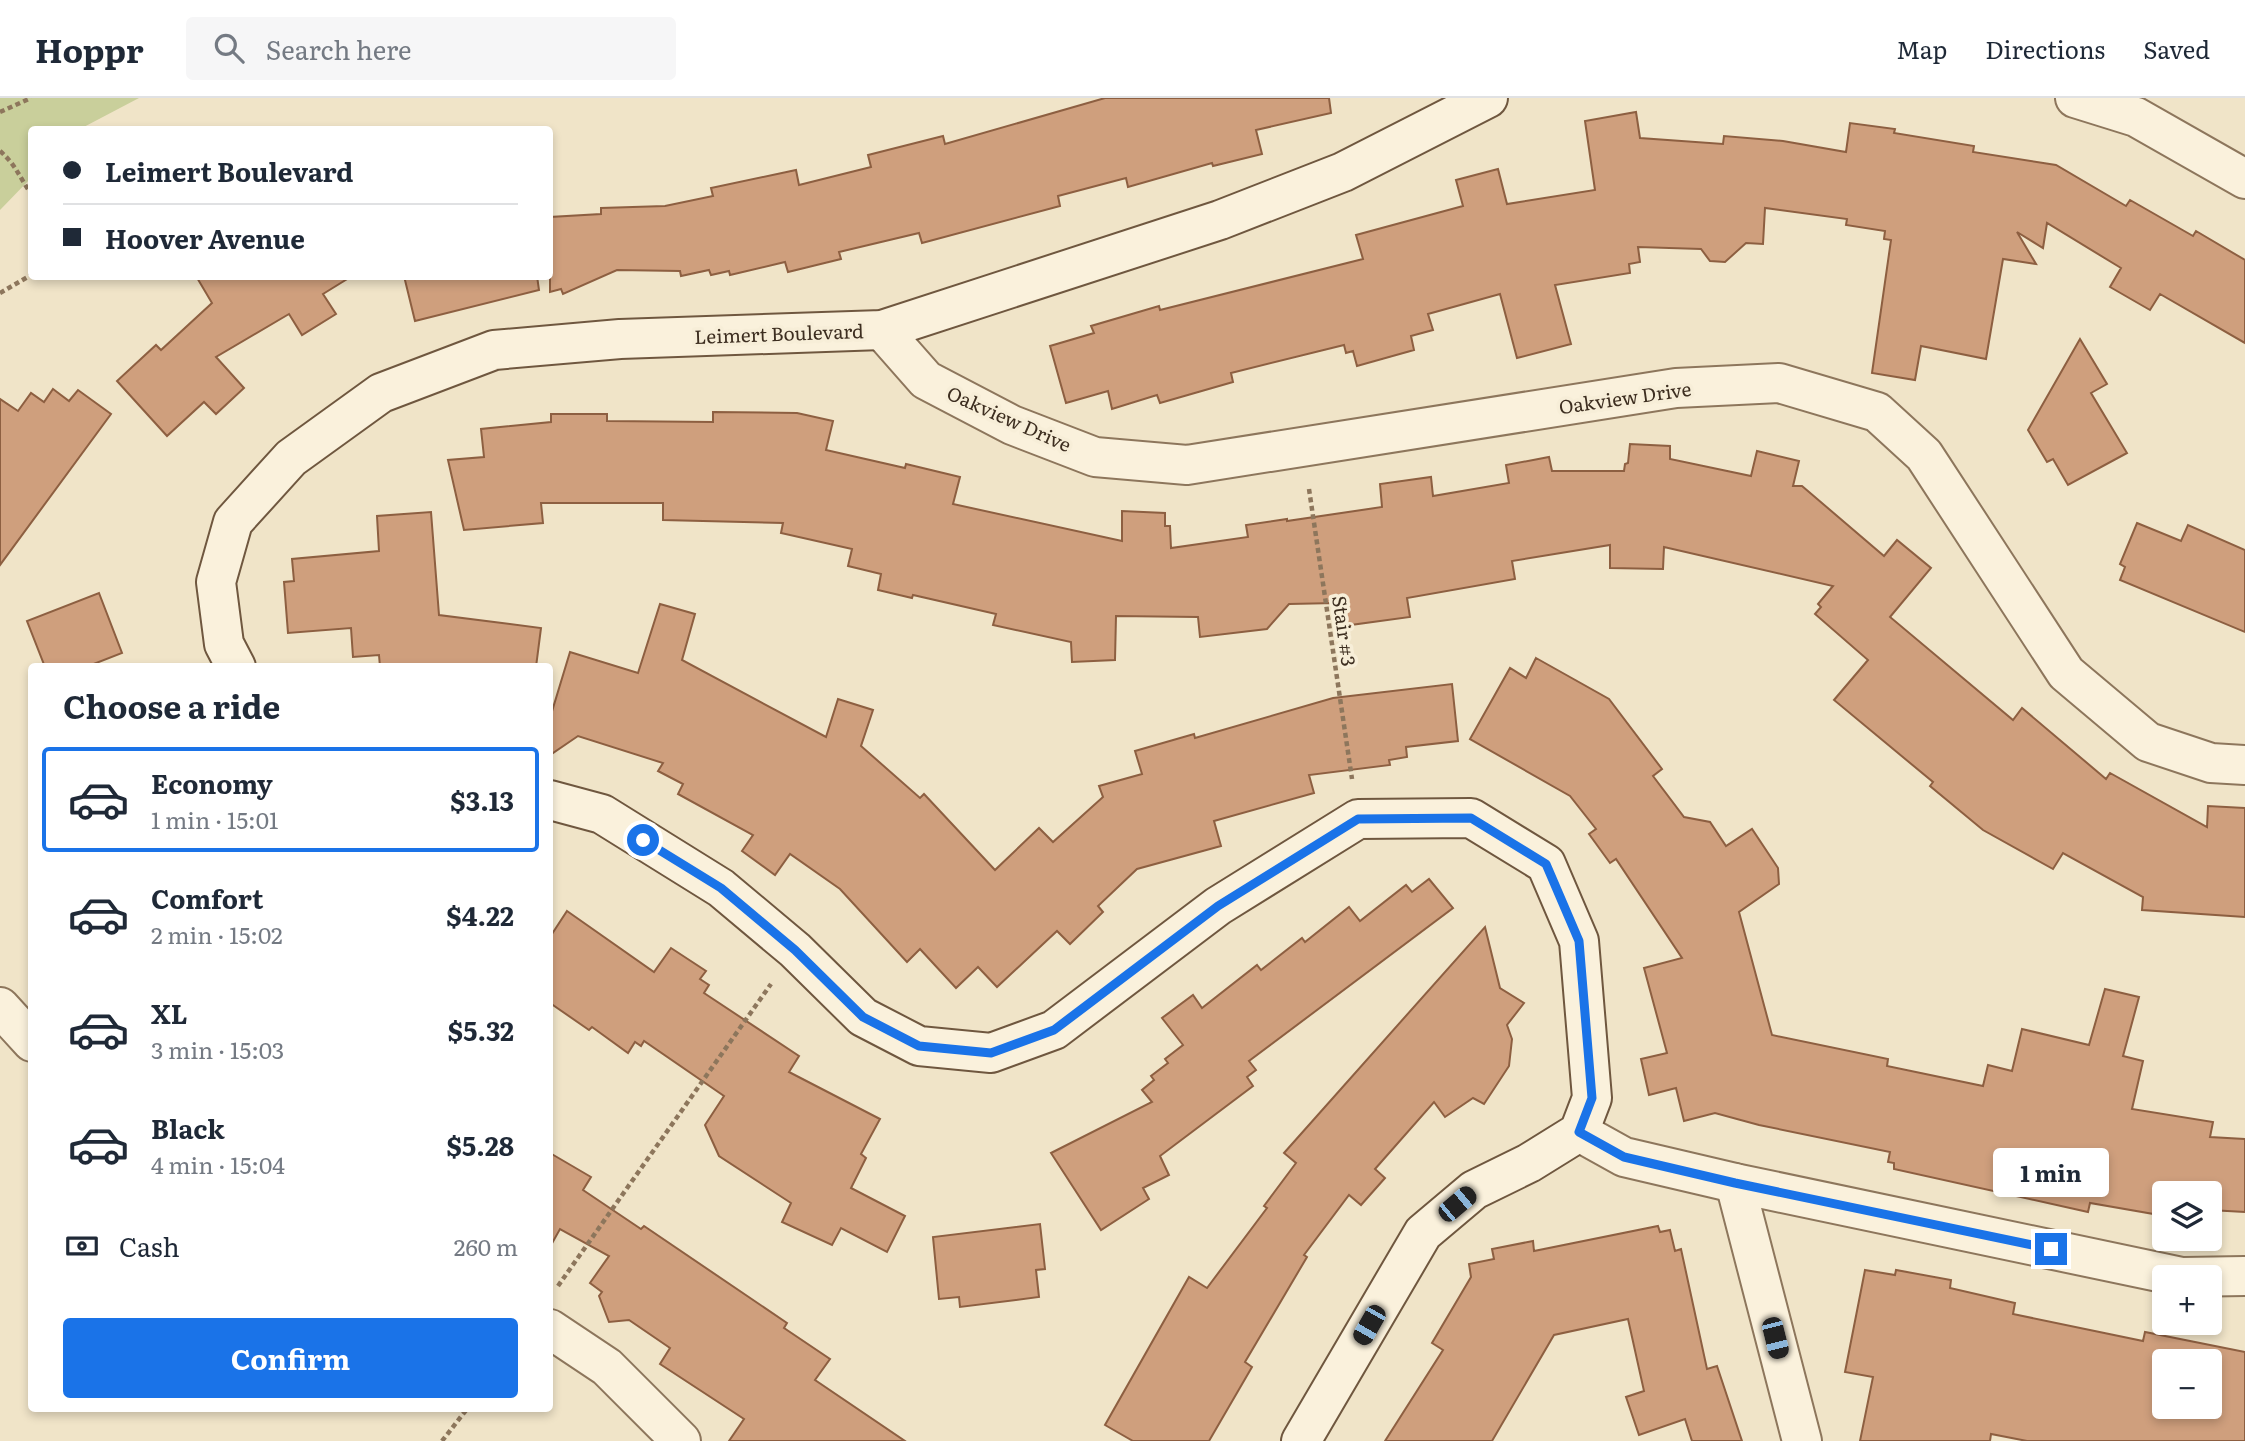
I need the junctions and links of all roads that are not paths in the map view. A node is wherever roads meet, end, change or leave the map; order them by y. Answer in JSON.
{"nodes":[{"id":1,"x":1488,"y":98,"type":"edge"},
{"id":2,"x":2075,"y":98,"type":"edge"},
{"id":3,"x":2245,"y":179,"type":"edge"},
{"id":4,"x":882,"y":330,"type":"junction"},
{"id":5,"x":234,"y":663,"type":"edge"},
{"id":6,"x":2245,"y":765,"type":"edge"},
{"id":7,"x":553,"y":801,"type":"edge"},
{"id":8,"x":0,"y":1007,"type":"edge"},
{"id":9,"x":28,"y":1038,"type":"edge"},
{"id":10,"x":1579,"y":1132,"type":"junction"},
{"id":11,"x":1735,"y":1183,"type":"junction"},
{"id":12,"x":2245,"y":1276,"type":"edge"},
{"id":13,"x":553,"y":1331,"type":"edge"},
{"id":14,"x":681,"y":1441,"type":"edge"},
{"id":15,"x":1301,"y":1441,"type":"edge"},
{"id":16,"x":1802,"y":1441,"type":"edge"}],
"edges":[{"from":1,"to":4,"type":"street","name":"Leimert Boulevard"},
{"from":2,"to":3,"type":"street"},
{"from":4,"to":5,"type":"street","name":"Leimert Boulevard"},
{"from":4,"to":6,"type":"street","name":"Oakview Drive"},
{"from":7,"to":10,"type":"street"},
{"from":8,"to":9,"type":"street"},
{"from":10,"to":11,"type":"street"},
{"from":10,"to":15,"type":"street"},
{"from":11,"to":12,"type":"street"},
{"from":11,"to":16,"type":"street"},
{"from":13,"to":14,"type":"street"}]}
